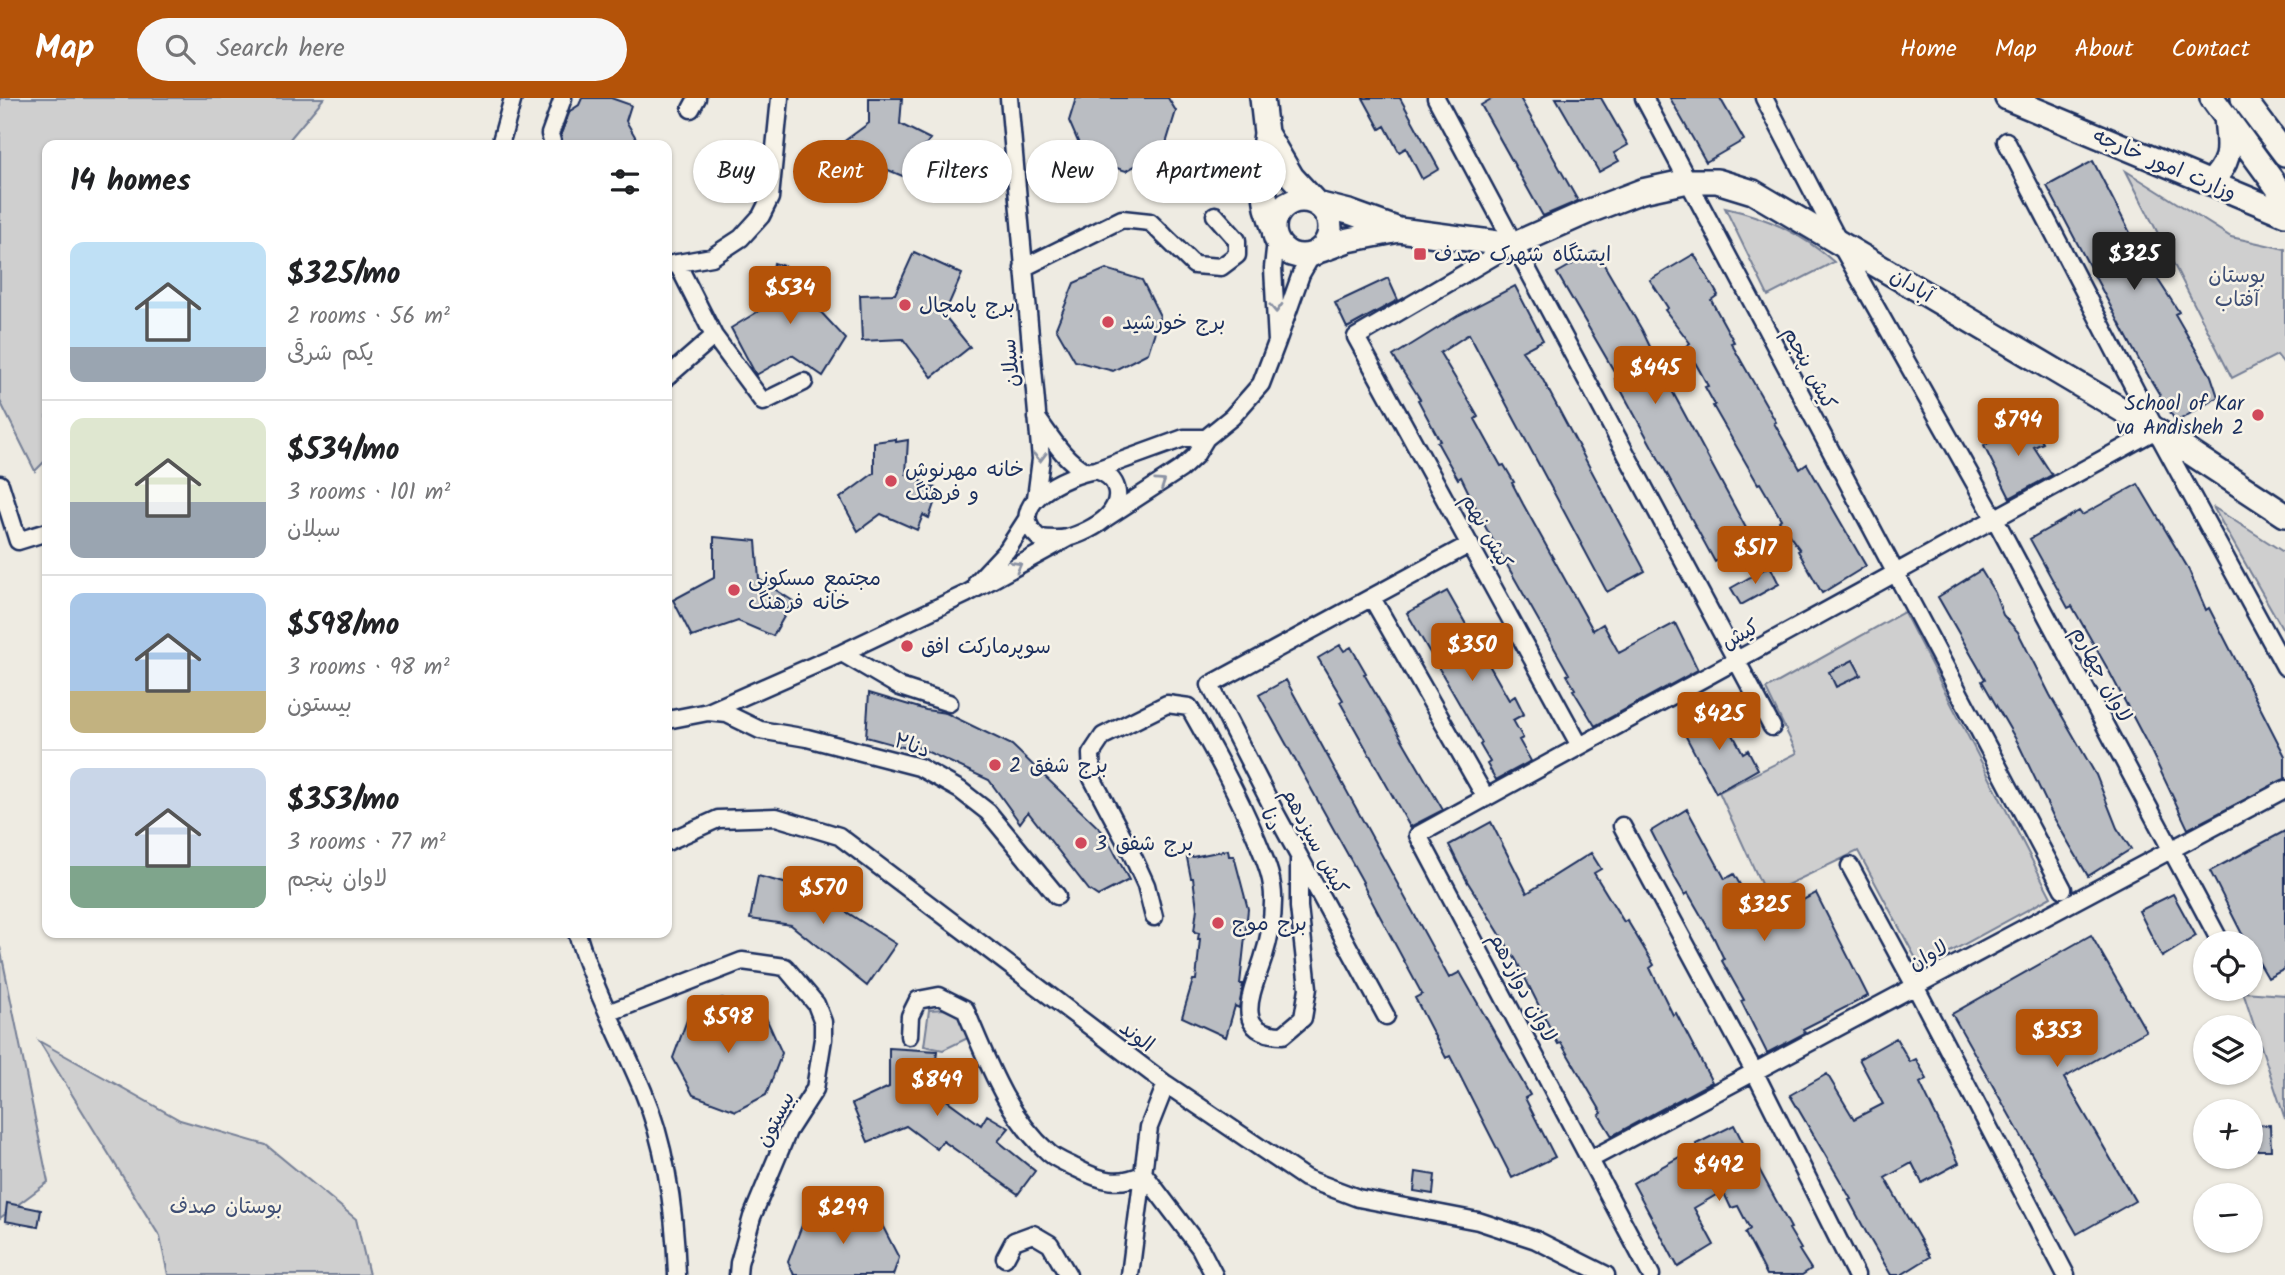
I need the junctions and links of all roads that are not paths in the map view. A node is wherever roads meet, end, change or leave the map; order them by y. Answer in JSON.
{"nodes":[{"id":1,"x":513,"y":98,"type":"edge"},
{"id":2,"x":563,"y":98,"type":"edge"},
{"id":3,"x":780,"y":98,"type":"edge"},
{"id":4,"x":1009,"y":98,"type":"edge"},
{"id":5,"x":1262,"y":98,"type":"edge"},
{"id":6,"x":1437,"y":98,"type":"edge"},
{"id":7,"x":1644,"y":98,"type":"edge"},
{"id":8,"x":1764,"y":98,"type":"edge"},
{"id":9,"x":2007,"y":98,"type":"edge"},
{"id":10,"x":2243,"y":98,"type":"edge"},
{"id":11,"x":2219,"y":107,"type":"edge"},
{"id":12,"x":1266,"y":133,"type":"junction"},
{"id":13,"x":501,"y":140,"type":"edge"},
{"id":14,"x":551,"y":140,"type":"edge"},
{"id":15,"x":2006,"y":141,"type":"dead end"},
{"id":16,"x":2285,"y":154,"type":"edge"},
{"id":17,"x":1688,"y":181,"type":"junction"},
{"id":18,"x":2210,"y":183,"type":"junction"},
{"id":19,"x":2285,"y":198,"type":"edge"},
{"id":20,"x":1317,"y":204,"type":"junction"},
{"id":21,"x":1215,"y":215,"type":"dead end"},
{"id":22,"x":2285,"y":215,"type":"edge"},
{"id":23,"x":1399,"y":230,"type":"junction"},
{"id":24,"x":1275,"y":235,"type":"junction"},
{"id":25,"x":1839,"y":242,"type":"junction"},
{"id":26,"x":1513,"y":245,"type":"junction"},
{"id":27,"x":1316,"y":252,"type":"junction"},
{"id":28,"x":672,"y":264,"type":"edge"},
{"id":29,"x":1023,"y":268,"type":"junction"},
{"id":30,"x":713,"y":336,"type":"junction"},
{"id":31,"x":1356,"y":337,"type":"joint"},
{"id":32,"x":1277,"y":342,"type":"junction"},
{"id":33,"x":672,"y":373,"type":"edge"},
{"id":34,"x":804,"y":382,"type":"dead end"},
{"id":35,"x":1036,"y":416,"type":"junction"},
{"id":36,"x":2156,"y":430,"type":"junction"},
{"id":37,"x":1206,"y":438,"type":"junction"},
{"id":38,"x":1091,"y":471,"type":"junction"},
{"id":39,"x":0,"y":484,"type":"edge"},
{"id":40,"x":1036,"y":498,"type":"junction"},
{"id":41,"x":2285,"y":515,"type":"edge"},
{"id":42,"x":1106,"y":518,"type":"junction"},
{"id":43,"x":1027,"y":519,"type":"junction"},
{"id":44,"x":1994,"y":519,"type":"junction"},
{"id":45,"x":42,"y":533,"type":"edge"},
{"id":46,"x":1068,"y":538,"type":"junction"},
{"id":47,"x":1470,"y":544,"type":"junction"},
{"id":48,"x":1895,"y":573,"type":"junction"},
{"id":49,"x":966,"y":594,"type":"junction"},
{"id":50,"x":1372,"y":598,"type":"junction"},
{"id":51,"x":842,"y":653,"type":"junction"},
{"id":52,"x":1735,"y":661,"type":"junction"},
{"id":53,"x":2285,"y":667,"type":"edge"},
{"id":54,"x":949,"y":703,"type":"dead end"},
{"id":55,"x":708,"y":712,"type":"junction"},
{"id":56,"x":672,"y":719,"type":"edge"},
{"id":57,"x":1772,"y":727,"type":"dead end"},
{"id":58,"x":1580,"y":746,"type":"junction"},
{"id":59,"x":2285,"y":789,"type":"edge"},
{"id":60,"x":1486,"y":798,"type":"junction"},
{"id":61,"x":1622,"y":826,"type":"dead end"},
{"id":62,"x":1418,"y":835,"type":"joint"},
{"id":63,"x":672,"y":840,"type":"edge"},
{"id":64,"x":2172,"y":849,"type":"junction"},
{"id":65,"x":1299,"y":856,"type":"junction"},
{"id":66,"x":1850,"y":866,"type":"dead end"},
{"id":67,"x":2063,"y":889,"type":"dead end"},
{"id":68,"x":1057,"y":896,"type":"dead end"},
{"id":69,"x":1154,"y":917,"type":"dead end"},
{"id":70,"x":2215,"y":931,"type":"edge"},
{"id":71,"x":579,"y":938,"type":"edge"},
{"id":72,"x":1915,"y":986,"type":"junction"},
{"id":73,"x":608,"y":1013,"type":"junction"},
{"id":74,"x":1386,"y":1016,"type":"dead end"},
{"id":75,"x":909,"y":1036,"type":"dead end"},
{"id":76,"x":1755,"y":1073,"type":"junction"},
{"id":77,"x":1166,"y":1084,"type":"junction"},
{"id":78,"x":1591,"y":1159,"type":"junction"},
{"id":79,"x":1144,"y":1174,"type":"junction"},
{"id":80,"x":1005,"y":1258,"type":"dead end"},
{"id":81,"x":677,"y":1275,"type":"edge"},
{"id":82,"x":738,"y":1275,"type":"edge"},
{"id":83,"x":1068,"y":1275,"type":"edge"},
{"id":84,"x":1130,"y":1275,"type":"edge"},
{"id":85,"x":1214,"y":1275,"type":"edge"},
{"id":86,"x":1606,"y":1275,"type":"edge"},
{"id":87,"x":1651,"y":1275,"type":"edge"},
{"id":88,"x":1856,"y":1275,"type":"edge"},
{"id":89,"x":2067,"y":1275,"type":"edge"}],
"edges":[{"from":1,"to":13,"type":"street"},
{"from":2,"to":14,"type":"street"},
{"from":3,"to":28,"type":"street"},
{"from":4,"to":29,"type":"street","name":"سبلان"},
{"from":5,"to":12,"type":"main road"},
{"from":6,"to":26,"type":"street"},
{"from":7,"to":17,"type":"street","name":"کیش پنجم"},
{"from":8,"to":25,"type":"street","name":"لاوان چهارم"},
{"from":9,"to":18,"type":"main road","name":"وزارت امور خارجه"},
{"from":10,"to":16,"type":"main road"},
{"from":11,"to":18,"type":"main road"},
{"from":11,"to":19,"type":"main road"},
{"from":12,"to":20,"type":"main road"},
{"from":12,"to":24,"type":"main road"},
{"from":15,"to":36,"type":"street"},
{"from":17,"to":25,"type":"main road","name":"آبادان"},
{"from":17,"to":26,"type":"main road","name":"آبادان"},
{"from":17,"to":48,"type":"street","name":"کیش پنجم"},
{"from":18,"to":22,"type":"main road","name":"وزارت امور خارجه"},
{"from":20,"to":23,"type":"main road"},
{"from":20,"to":24,"type":"main road"},
{"from":20,"to":27,"type":"main road"},
{"from":21,"to":29,"type":"street"},
{"from":23,"to":26,"type":"main road"},
{"from":23,"to":27,"type":"main road"},
{"from":24,"to":27,"type":"main road"},
{"from":24,"to":32,"type":"street","one_way":true},
{"from":25,"to":36,"type":"main road","name":"آبادان"},
{"from":25,"to":44,"type":"street","name":"لاوان چهارم"},
{"from":26,"to":31,"type":"street","name":"آبادان"},
{"from":26,"to":52,"type":"street"},
{"from":27,"to":32,"type":"street"},
{"from":28,"to":30,"type":"street"},
{"from":29,"to":35,"type":"street","name":"سبلان"},
{"from":30,"to":33,"type":"street"},
{"from":30,"to":34,"type":"street"},
{"from":31,"to":47,"type":"street","name":"کیش نهم"},
{"from":32,"to":37,"type":"street"},
{"from":35,"to":38,"type":"street"},
{"from":35,"to":40,"type":"street","name":"سبلان","one_way":true},
{"from":36,"to":41,"type":"main road","name":"آبادان"},
{"from":36,"to":44,"type":"street","name":"کیش"},
{"from":36,"to":53,"type":"street"},
{"from":37,"to":38,"type":"street"},
{"from":42,"to":37,"type":"street","one_way":true},
{"from":38,"to":40,"type":"street"},
{"from":38,"to":42,"type":"street"},
{"from":39,"to":45,"type":"street"},
{"from":40,"to":43,"type":"street","name":"سبلان"},
{"from":42,"to":46,"type":"street"},
{"from":43,"to":46,"type":"street"},
{"from":43,"to":49,"type":"street"},
{"from":44,"to":48,"type":"street","name":"کیش"},
{"from":44,"to":64,"type":"street","name":"لاوان چهارم"},
{"from":49,"to":46,"type":"street","one_way":true},
{"from":47,"to":50,"type":"street"},
{"from":47,"to":58,"type":"street","name":"کیش نهم"},
{"from":48,"to":52,"type":"street","name":"کیش"},
{"from":48,"to":67,"type":"street","name":"کیش پنجم"},
{"from":49,"to":51,"type":"street"},
{"from":50,"to":60,"type":"street"},
{"from":50,"to":65,"type":"street","name":"کیش سیزدهم"},
{"from":51,"to":54,"type":"street"},
{"from":51,"to":55,"type":"street"},
{"from":52,"to":57,"type":"street"},
{"from":52,"to":58,"type":"street","name":"کیش"},
{"from":55,"to":56,"type":"street"},
{"from":55,"to":68,"type":"street","name":"دنا۲"},
{"from":58,"to":60,"type":"street","name":"کیش"},
{"from":59,"to":64,"type":"street","name":"لاوان"},
{"from":60,"to":62,"type":"street","name":"کیش"},
{"from":61,"to":76,"type":"street"},
{"from":62,"to":78,"type":"street","name":"لاوان دوازدهم"},
{"from":63,"to":77,"type":"street","name":"الوند"},
{"from":64,"to":70,"type":"street","name":"لاوان چهارم"},
{"from":64,"to":72,"type":"street","name":"لاوان"},
{"from":65,"to":69,"type":"street","name":"دنا"},
{"from":65,"to":74,"type":"street","name":"کیش سیزدهم"},
{"from":66,"to":72,"type":"street"},
{"from":71,"to":73,"type":"street"},
{"from":72,"to":76,"type":"street","name":"لاوان"},
{"from":72,"to":89,"type":"street"},
{"from":73,"to":81,"type":"street"},
{"from":73,"to":82,"type":"street","name":"بیستون"},
{"from":75,"to":79,"type":"street"},
{"from":76,"to":78,"type":"street","name":"لاوان"},
{"from":76,"to":88,"type":"street"},
{"from":77,"to":79,"type":"street"},
{"from":77,"to":86,"type":"street","name":"الوند"},
{"from":78,"to":87,"type":"street","name":"لاوان دوازدهم"},
{"from":79,"to":84,"type":"street"},
{"from":79,"to":85,"type":"street"},
{"from":80,"to":83,"type":"street"}]}
